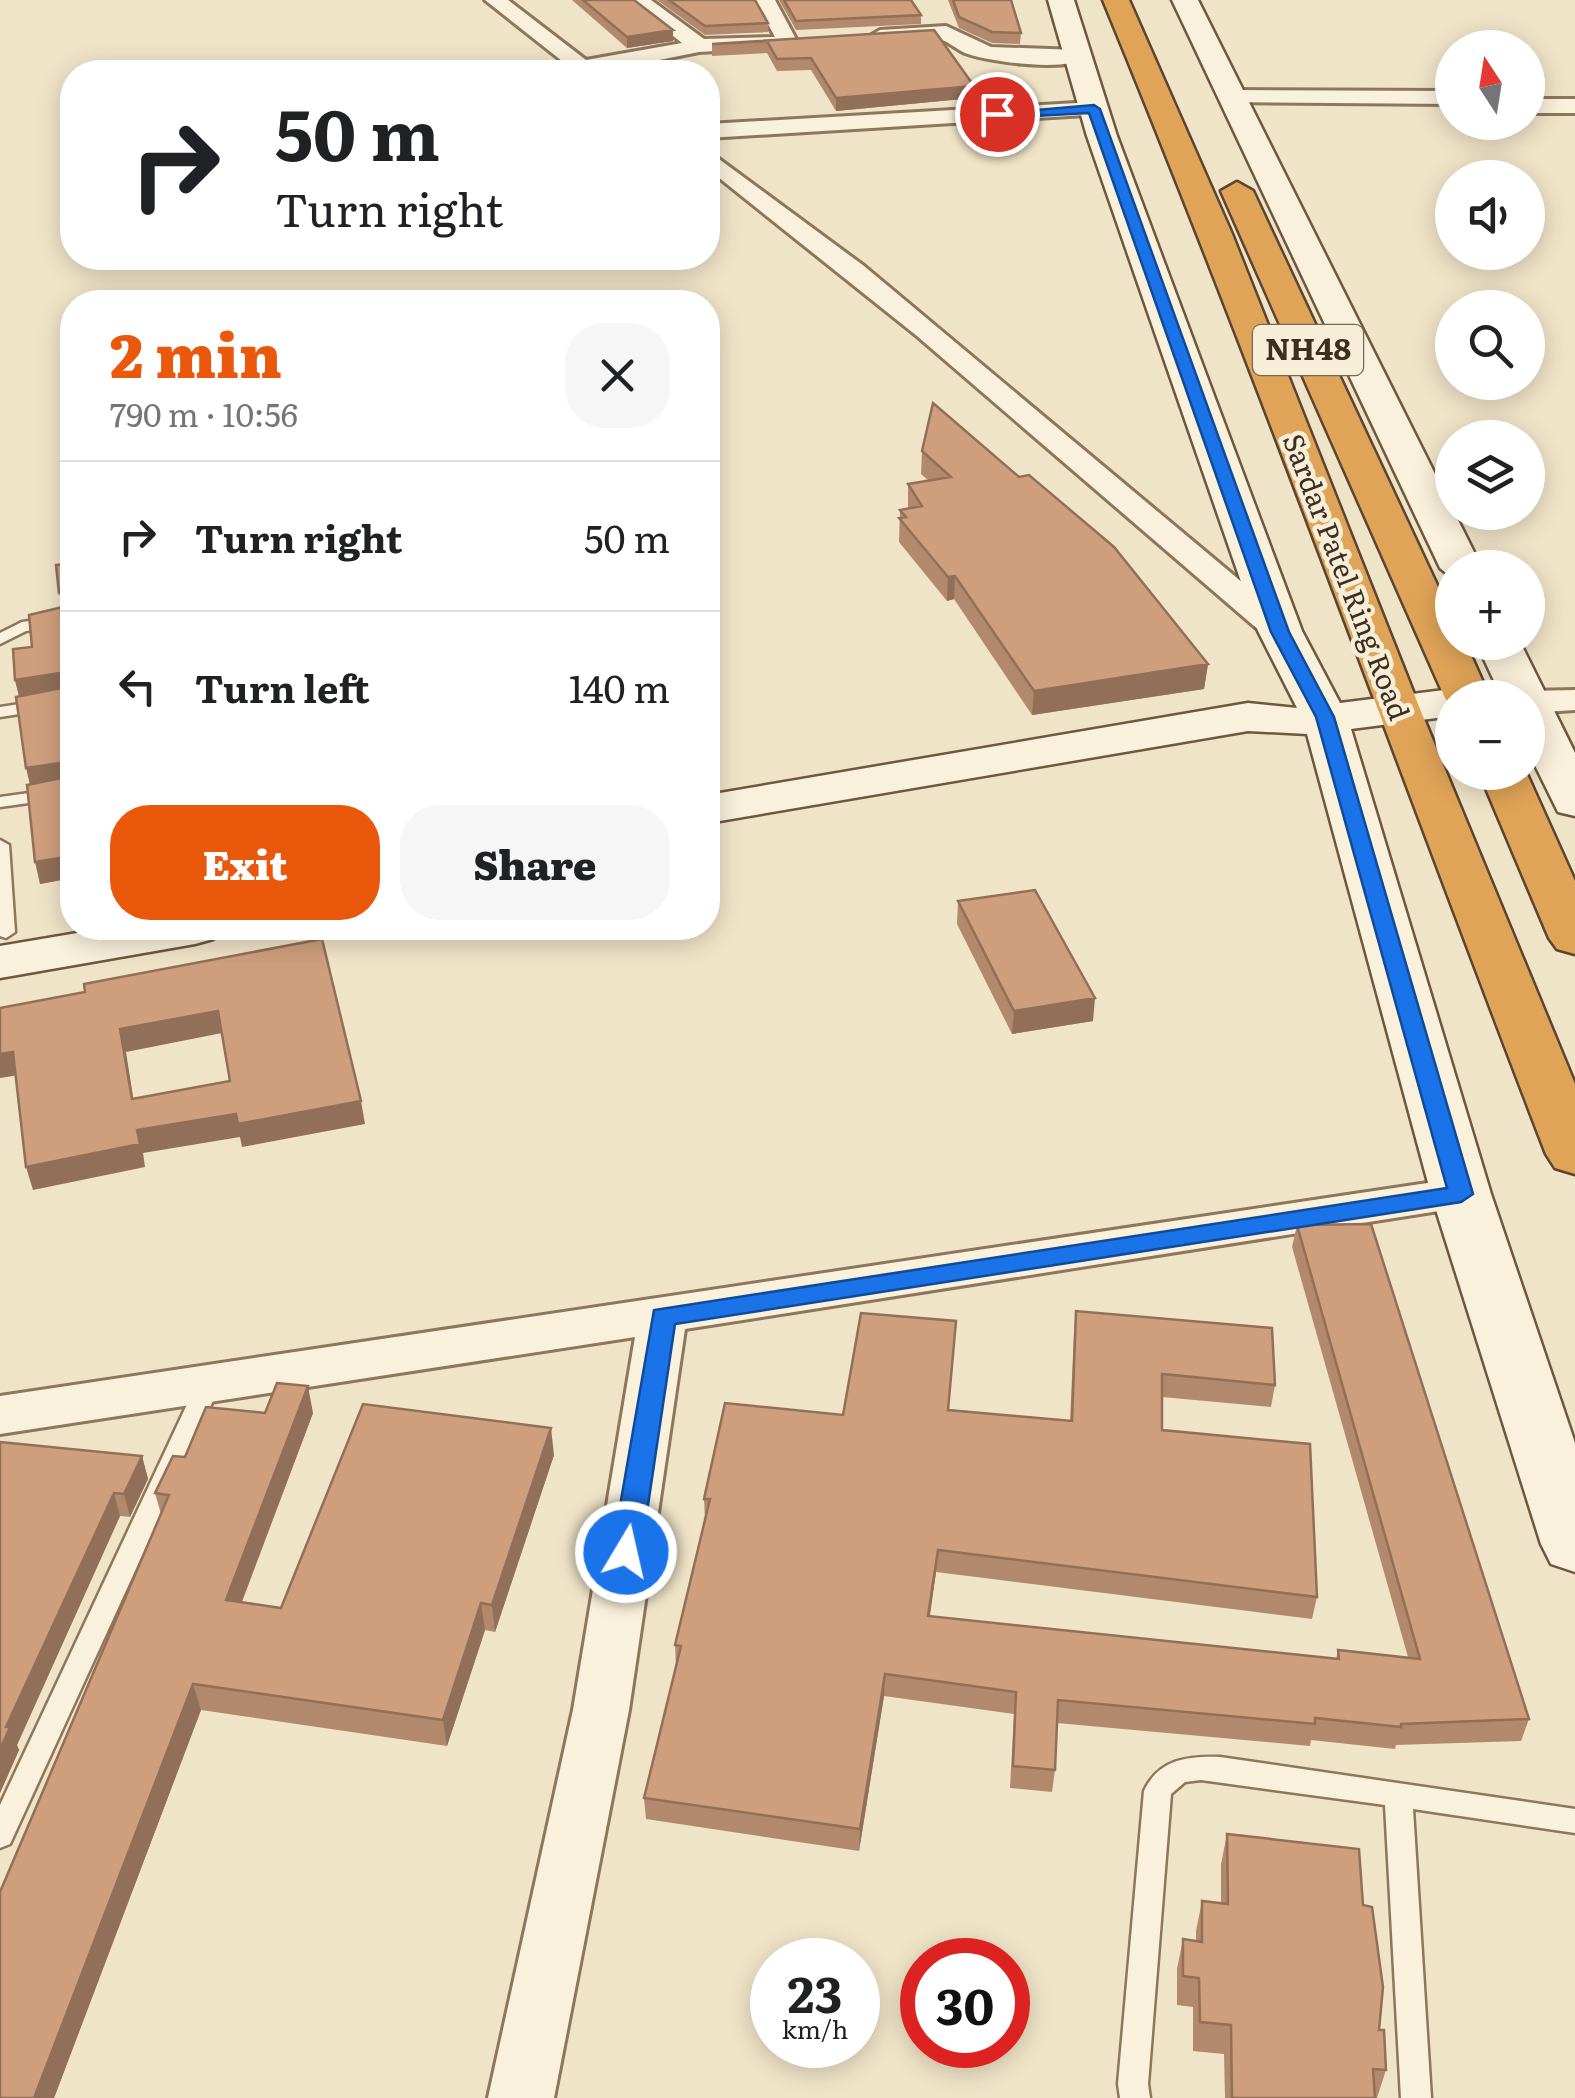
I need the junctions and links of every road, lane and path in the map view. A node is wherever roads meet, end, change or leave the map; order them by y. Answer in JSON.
{"nodes":[{"id":1,"x":495,"y":0,"type":"edge"},
{"id":2,"x":638,"y":0,"type":"edge"},
{"id":3,"x":766,"y":0,"type":"edge"},
{"id":4,"x":1060,"y":0,"type":"edge"},
{"id":5,"x":1116,"y":0,"type":"edge"},
{"id":6,"x":1155,"y":0,"type":"edge"},
{"id":7,"x":1186,"y":0,"type":"edge"},
{"id":8,"x":856,"y":23,"type":"edge"},
{"id":9,"x":810,"y":39,"type":"edge"},
{"id":10,"x":787,"y":41,"type":"junction"},
{"id":11,"x":699,"y":46,"type":"junction"},
{"id":12,"x":1078,"y":56,"type":"junction"},
{"id":13,"x":572,"y":60,"type":"edge"},
{"id":14,"x":632,"y":60,"type":"edge"},
{"id":15,"x":1234,"y":99,"type":"junction"},
{"id":16,"x":1575,"y":99,"type":"edge"},
{"id":17,"x":1435,"y":101,"type":"edge"},
{"id":18,"x":1545,"y":101,"type":"edge"},
{"id":19,"x":1545,"y":103,"type":"edge"},
{"id":20,"x":1575,"y":106,"type":"edge"},
{"id":21,"x":1094,"y":109,"type":"junction"},
{"id":22,"x":720,"y":130,"type":"edge"},
{"id":23,"x":720,"y":167,"type":"edge"},
{"id":24,"x":1232,"y":278,"type":"junction"},
{"id":25,"x":1275,"y":278,"type":"junction"},
{"id":26,"x":1452,"y":550,"type":"edge"},
{"id":27,"x":60,"y":622,"type":"edge"},
{"id":28,"x":1280,"y":632,"type":"junction"},
{"id":29,"x":0,"y":640,"type":"edge"},
{"id":30,"x":1460,"y":680,"type":"edge"},
{"id":31,"x":1575,"y":700,"type":"edge"},
{"id":32,"x":1545,"y":701,"type":"edge"},
{"id":33,"x":60,"y":704,"type":"edge"},
{"id":34,"x":1435,"y":705,"type":"edge"},
{"id":35,"x":1396,"y":710,"type":"junction"},
{"id":36,"x":0,"y":712,"type":"edge"},
{"id":37,"x":1308,"y":719,"type":"junction"},
{"id":38,"x":1545,"y":739,"type":"edge"},
{"id":39,"x":1510,"y":790,"type":"edge"},
{"id":40,"x":60,"y":794,"type":"edge"},
{"id":41,"x":0,"y":802,"type":"edge"},
{"id":42,"x":1575,"y":802,"type":"edge"},
{"id":43,"x":720,"y":807,"type":"edge"},
{"id":44,"x":720,"y":834,"type":"edge"},
{"id":45,"x":0,"y":844,"type":"edge"},
{"id":46,"x":60,"y":934,"type":"edge"},
{"id":47,"x":1575,"y":938,"type":"edge"},
{"id":48,"x":2,"y":943,"type":"edge"},
{"id":49,"x":1575,"y":1154,"type":"edge"},
{"id":50,"x":1461,"y":1194,"type":"junction"},
{"id":51,"x":663,"y":1316,"type":"junction"},
{"id":52,"x":209,"y":1384,"type":"junction"},
{"id":53,"x":0,"y":1415,"type":"edge"},
{"id":54,"x":1575,"y":1544,"type":"edge"},
{"id":55,"x":1398,"y":1795,"type":"junction"},
{"id":56,"x":1575,"y":1821,"type":"edge"},
{"id":57,"x":0,"y":1835,"type":"edge"},
{"id":58,"x":520,"y":2098,"type":"edge"},
{"id":59,"x":1136,"y":2098,"type":"edge"},
{"id":60,"x":1416,"y":2098,"type":"edge"}],
"edges":[{"from":1,"to":13,"type":"street"},
{"from":2,"to":11,"type":"street"},
{"from":3,"to":10,"type":"street"},
{"from":4,"to":12,"type":"street"},
{"from":5,"to":24,"type":"highway","name":"Sardar Patel Ring Road","number":"NH48"},
{"from":6,"to":25,"type":"highway","name":"Sardar Patel Ring Road","number":"NH48"},
{"from":7,"to":15,"type":"street"},
{"from":8,"to":12,"type":"street"},
{"from":9,"to":10,"type":"street"},
{"from":10,"to":11,"type":"street"},
{"from":11,"to":14,"type":"street"},
{"from":12,"to":21,"type":"street"},
{"from":15,"to":17,"type":"street"},
{"from":15,"to":26,"type":"street"},
{"from":16,"to":18,"type":"street"},
{"from":19,"to":20,"type":"street"},
{"from":21,"to":22,"type":"street"},
{"from":21,"to":28,"type":"street"},
{"from":23,"to":28,"type":"street"},
{"from":24,"to":25,"type":"highway"},
{"from":24,"to":35,"type":"highway","name":"Sardar Patel Ring Road","number":"NH48"},
{"from":25,"to":30,"type":"highway","name":"Sardar Patel Ring Road","number":"NH48"},
{"from":27,"to":29,"type":"lane"},
{"from":28,"to":37,"type":"street"},
{"from":31,"to":32,"type":"street"},
{"from":33,"to":36,"type":"lane"},
{"from":34,"to":35,"type":"street"},
{"from":35,"to":37,"type":"street"},
{"from":35,"to":49,"type":"highway","name":"Sardar Patel Ring Road","number":"NH48"},
{"from":37,"to":43,"type":"street"},
{"from":37,"to":44,"type":"street"},
{"from":37,"to":50,"type":"street"},
{"from":38,"to":42,"type":"street"},
{"from":39,"to":47,"type":"highway"},
{"from":40,"to":41,"type":"lane"},
{"from":45,"to":48,"type":"lane"},
{"from":46,"to":48,"type":"street"},
{"from":50,"to":51,"type":"street"},
{"from":50,"to":54,"type":"street"},
{"from":51,"to":52,"type":"street"},
{"from":51,"to":58,"type":"street"},
{"from":52,"to":53,"type":"street"},
{"from":52,"to":57,"type":"lane"},
{"from":55,"to":56,"type":"lane"},
{"from":55,"to":59,"type":"lane"},
{"from":55,"to":60,"type":"lane"}]}
